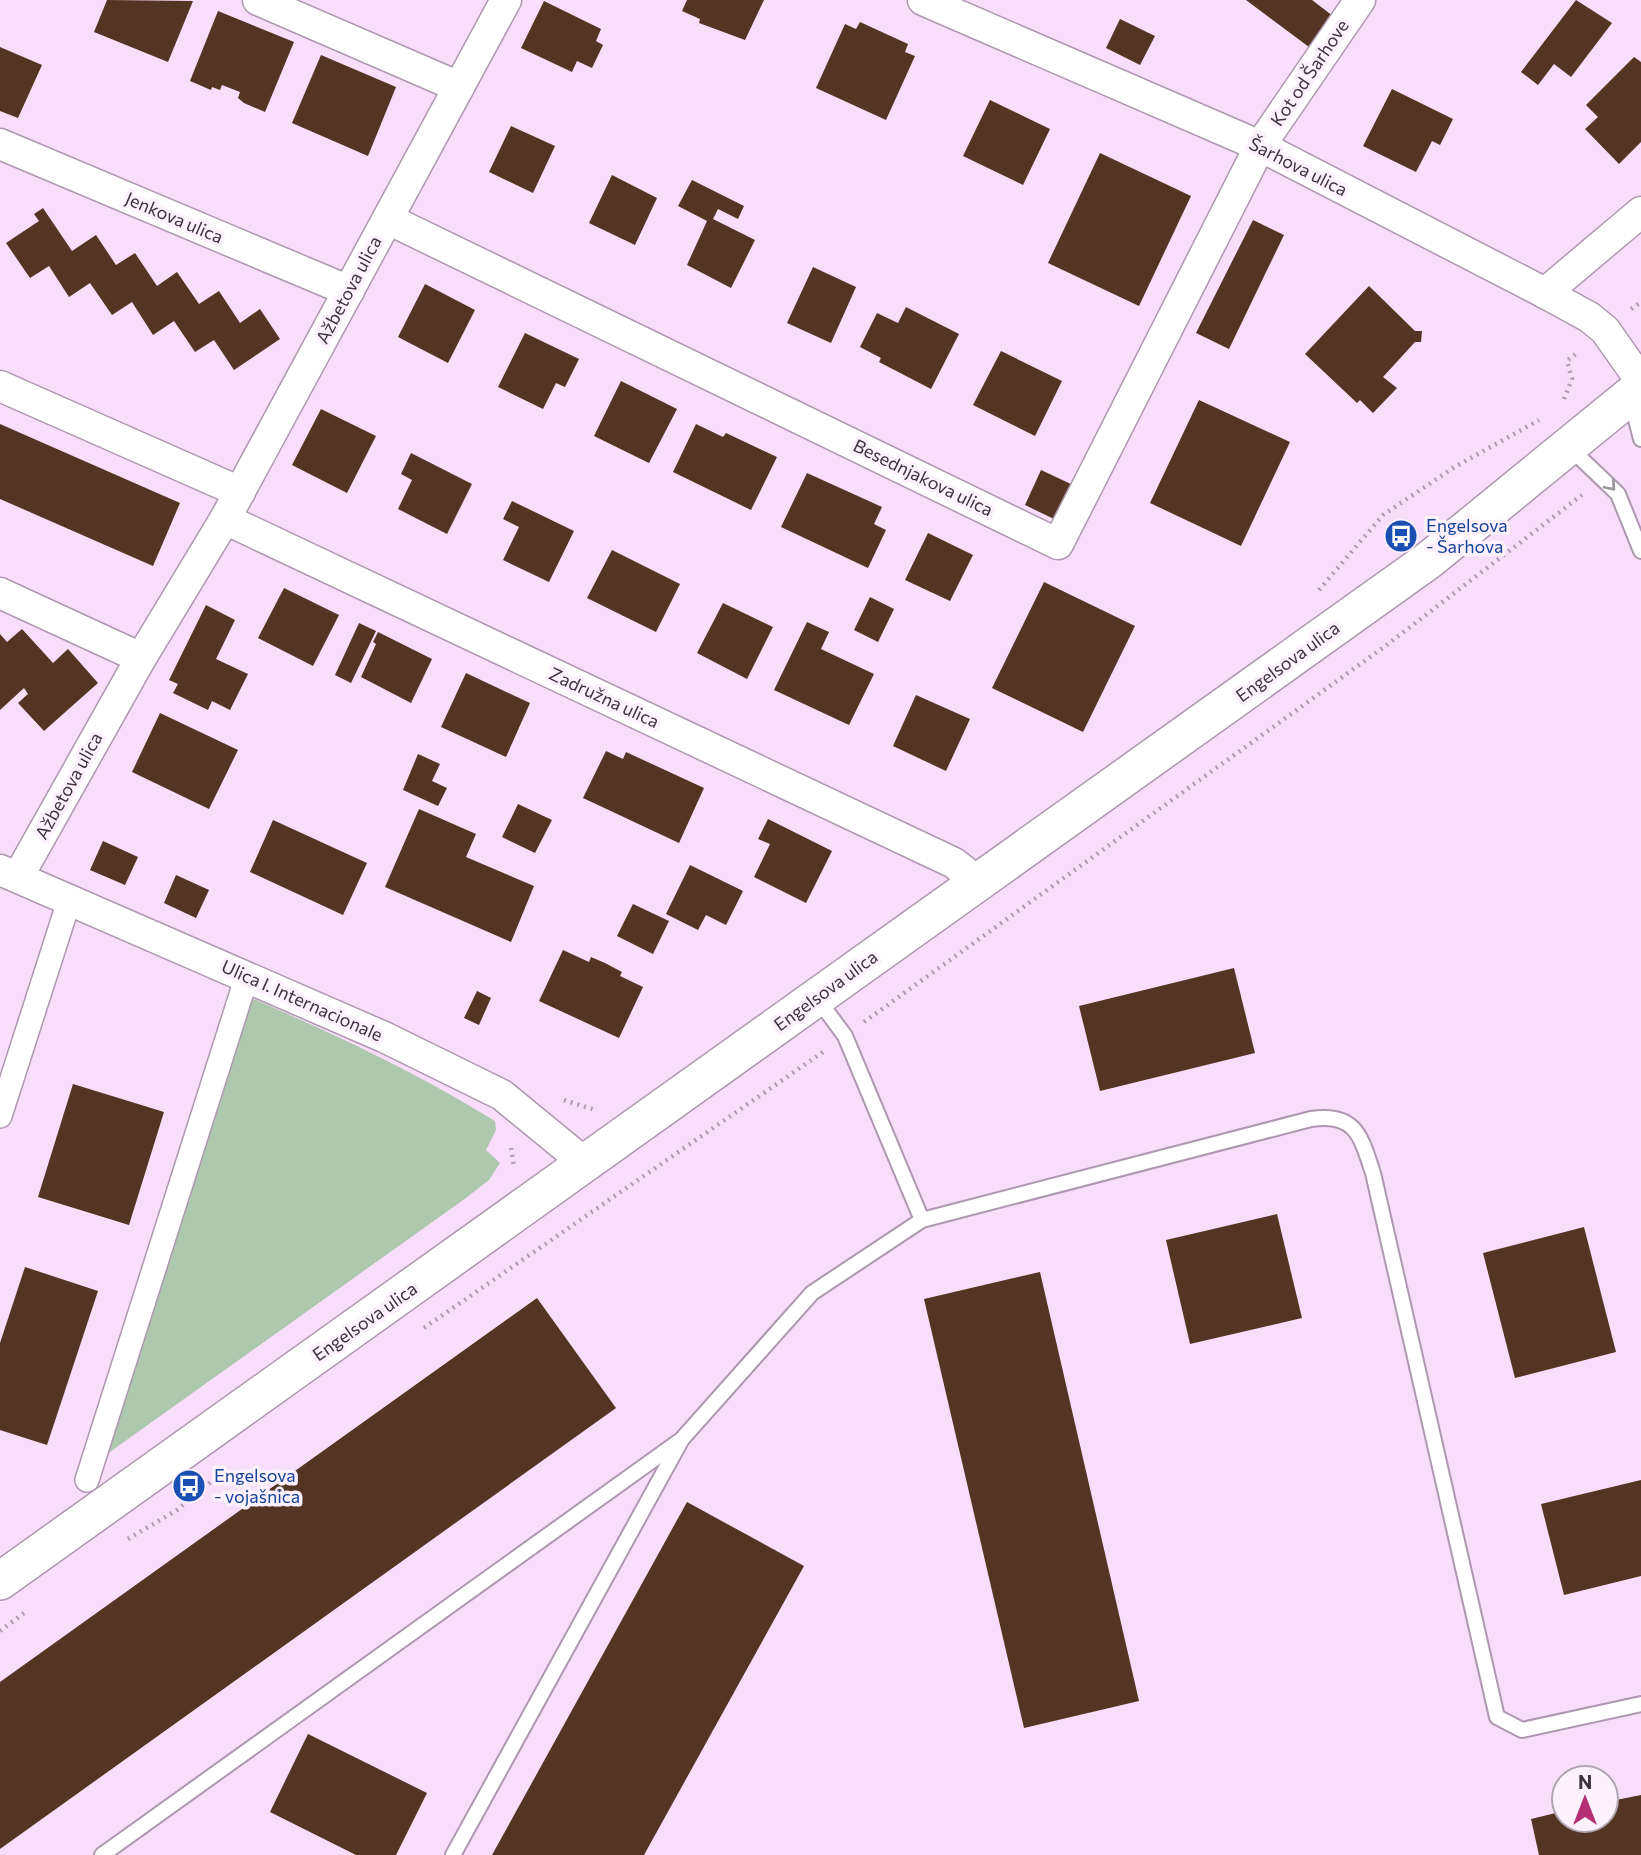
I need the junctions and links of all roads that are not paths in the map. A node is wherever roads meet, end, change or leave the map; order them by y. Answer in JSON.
{"nodes":[{"id":1,"x":258,"y":0,"type":"edge"},
{"id":2,"x":506,"y":0,"type":"edge"},
{"id":3,"x":923,"y":0,"type":"edge"},
{"id":4,"x":1360,"y":0,"type":"edge"},
{"id":5,"x":459,"y":87,"type":"junction"},
{"id":6,"x":0,"y":144,"type":"edge"},
{"id":7,"x":1260,"y":146,"type":"junction"},
{"id":8,"x":1641,"y":212,"type":"edge"},
{"id":9,"x":388,"y":219,"type":"junction"},
{"id":10,"x":349,"y":291,"type":"junction"},
{"id":11,"x":1545,"y":293,"type":"junction"},
{"id":12,"x":0,"y":386,"type":"edge"},
{"id":13,"x":1637,"y":388,"type":"edge"},
{"id":14,"x":1641,"y":439,"type":"edge"},
{"id":15,"x":1569,"y":447,"type":"junction"},
{"id":16,"x":240,"y":492,"type":"junction"},
{"id":17,"x":225,"y":519,"type":"junction"},
{"id":18,"x":1641,"y":551,"type":"edge"},
{"id":19,"x":0,"y":593,"type":"edge"},
{"id":20,"x":141,"y":658,"type":"junction"},
{"id":21,"x":9,"y":873,"type":"edge"},
{"id":22,"x":979,"y":883,"type":"junction"},
{"id":23,"x":69,"y":901,"type":"junction"},
{"id":24,"x":247,"y":976,"type":"junction"},
{"id":25,"x":817,"y":998,"type":"junction"},
{"id":26,"x":0,"y":1116,"type":"edge"},
{"id":27,"x":586,"y":1164,"type":"junction"},
{"id":28,"x":922,"y":1220,"type":"junction"},
{"id":29,"x":682,"y":1439,"type":"junction"},
{"id":30,"x":88,"y":1480,"type":"dead end"},
{"id":31,"x":0,"y":1581,"type":"edge"},
{"id":32,"x":1641,"y":1704,"type":"edge"},
{"id":33,"x":102,"y":1855,"type":"edge"},
{"id":34,"x":453,"y":1855,"type":"edge"}],
"edges":[{"from":1,"to":5,"type":"street"},
{"from":2,"to":5,"type":"street","name":"Ažbetova ulica"},
{"from":3,"to":7,"type":"street","name":"Šarhova ulica"},
{"from":4,"to":7,"type":"street","name":"Kot od Šarhove"},
{"from":5,"to":9,"type":"street","name":"Ažbetova ulica"},
{"from":6,"to":10,"type":"street","name":"Jenkova ulica"},
{"from":7,"to":9,"type":"street","name":"Besednjakova ulica"},
{"from":7,"to":11,"type":"street","name":"Šarhova ulica"},
{"from":8,"to":11,"type":"street"},
{"from":9,"to":10,"type":"street","name":"Ažbetova ulica"},
{"from":10,"to":16,"type":"street","name":"Ažbetova ulica"},
{"from":11,"to":13,"type":"street","name":"Šarhova ulica"},
{"from":12,"to":16,"type":"street"},
{"from":13,"to":14,"type":"lane"},
{"from":13,"to":15,"type":"street","name":"Engelsova ulica"},
{"from":15,"to":18,"type":"lane","one_way":true},
{"from":15,"to":22,"type":"street","name":"Engelsova ulica"},
{"from":16,"to":17,"type":"street","name":"Ažbetova ulica"},
{"from":17,"to":20,"type":"street","name":"Ažbetova ulica"},
{"from":17,"to":22,"type":"street","name":"Zadružna ulica"},
{"from":19,"to":20,"type":"street"},
{"from":20,"to":21,"type":"street","name":"Ažbetova ulica"},
{"from":21,"to":23,"type":"street","name":"Ulica I. Internacionale"},
{"from":22,"to":25,"type":"street","name":"Engelsova ulica"},
{"from":23,"to":24,"type":"street","name":"Ulica I. Internacionale"},
{"from":23,"to":26,"type":"street"},
{"from":24,"to":27,"type":"street","name":"Ulica I. Internacionale"},
{"from":24,"to":30,"type":"street"},
{"from":25,"to":27,"type":"street","name":"Engelsova ulica"},
{"from":25,"to":28,"type":"lane"},
{"from":27,"to":31,"type":"street","name":"Engelsova ulica"},
{"from":28,"to":29,"type":"lane"},
{"from":28,"to":32,"type":"lane"},
{"from":29,"to":33,"type":"lane"},
{"from":29,"to":34,"type":"lane"}]}
